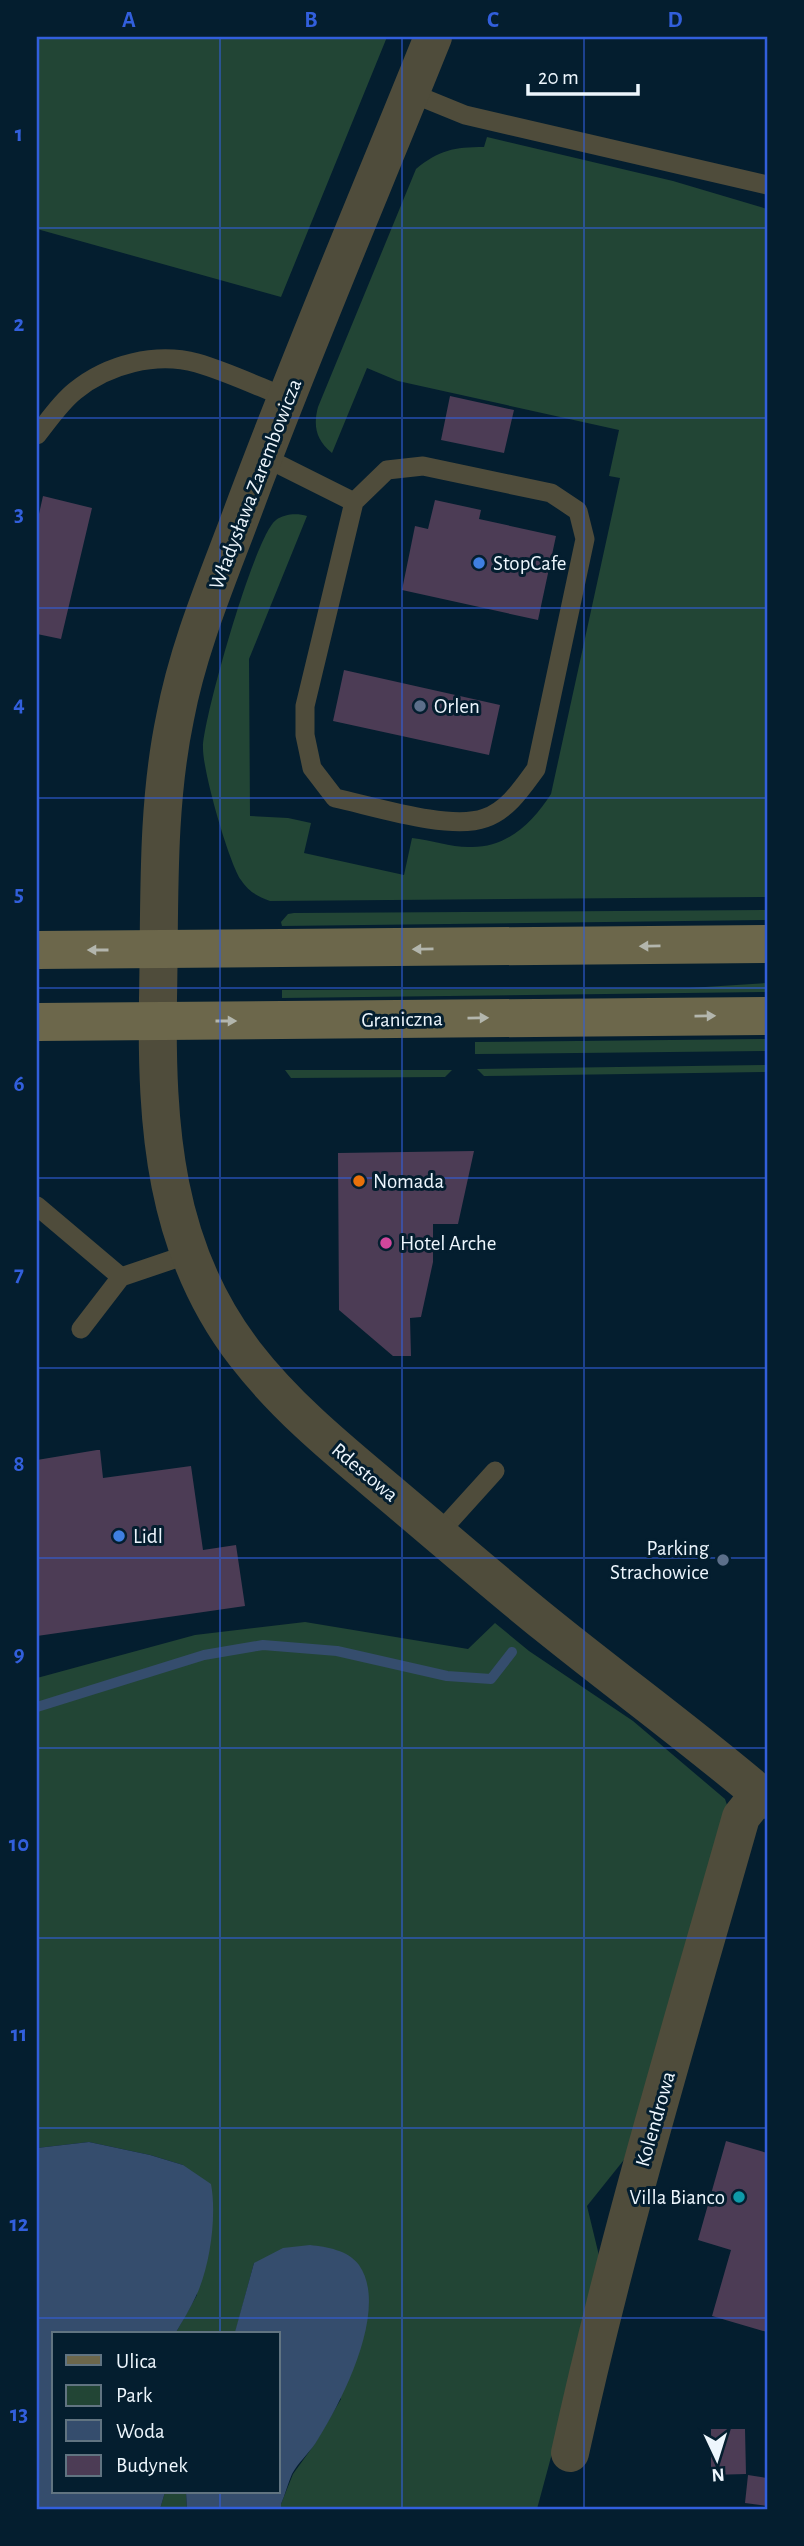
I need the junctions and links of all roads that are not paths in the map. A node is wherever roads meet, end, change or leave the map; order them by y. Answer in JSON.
{"nodes":[{"id":1,"x":433,"y":37,"type":"edge"},
{"id":2,"x":411,"y":93,"type":"junction"},
{"id":3,"x":767,"y":185,"type":"edge"},
{"id":4,"x":287,"y":398,"type":"junction"},
{"id":5,"x":37,"y":435,"type":"edge"},
{"id":6,"x":264,"y":457,"type":"junction"},
{"id":7,"x":354,"y":502,"type":"junction"},
{"id":8,"x":767,"y":944,"type":"edge"},
{"id":9,"x":37,"y":950,"type":"edge"},
{"id":10,"x":159,"y":950,"type":"junction"},
{"id":11,"x":767,"y":1016,"type":"edge"},
{"id":12,"x":158,"y":1021,"type":"junction"},
{"id":13,"x":37,"y":1022,"type":"edge"},
{"id":14,"x":37,"y":1206,"type":"edge"},
{"id":15,"x":189,"y":1254,"type":"junction"},
{"id":16,"x":121,"y":1277,"type":"junction"},
{"id":17,"x":81,"y":1329,"type":"dead end"},
{"id":18,"x":495,"y":1471,"type":"dead end"},
{"id":19,"x":438,"y":1534,"type":"junction"},
{"id":20,"x":764,"y":1796,"type":"edge"},
{"id":21,"x":570,"y":2453,"type":"dead end"}],
"edges":[{"from":1,"to":2,"type":"street","name":"Władysława Zarembowicza"},
{"from":2,"to":3,"type":"lane"},
{"from":2,"to":4,"type":"street","name":"Władysława Zarembowicza"},
{"from":4,"to":5,"type":"lane"},
{"from":4,"to":6,"type":"street","name":"Władysława Zarembowicza"},
{"from":6,"to":7,"type":"lane"},
{"from":6,"to":10,"type":"street","name":"Władysława Zarembowicza"},
{"from":7,"to":7,"type":"lane"},
{"from":8,"to":10,"type":"main road","one_way":true},
{"from":10,"to":9,"type":"main road","one_way":true},
{"from":10,"to":12,"type":"street","name":"Władysława Zarembowicza"},
{"from":12,"to":11,"type":"main road","name":"Graniczna","one_way":true},
{"from":12,"to":13,"type":"main road","name":"Graniczna"},
{"from":12,"to":15,"type":"street","name":"Rdestowa"},
{"from":14,"to":16,"type":"lane"},
{"from":15,"to":16,"type":"lane"},
{"from":15,"to":19,"type":"street","name":"Rdestowa"},
{"from":16,"to":17,"type":"lane"},
{"from":18,"to":19,"type":"lane"},
{"from":19,"to":20,"type":"street","name":"Rdestowa"},
{"from":20,"to":21,"type":"street","name":"Kolendrowa"}]}
